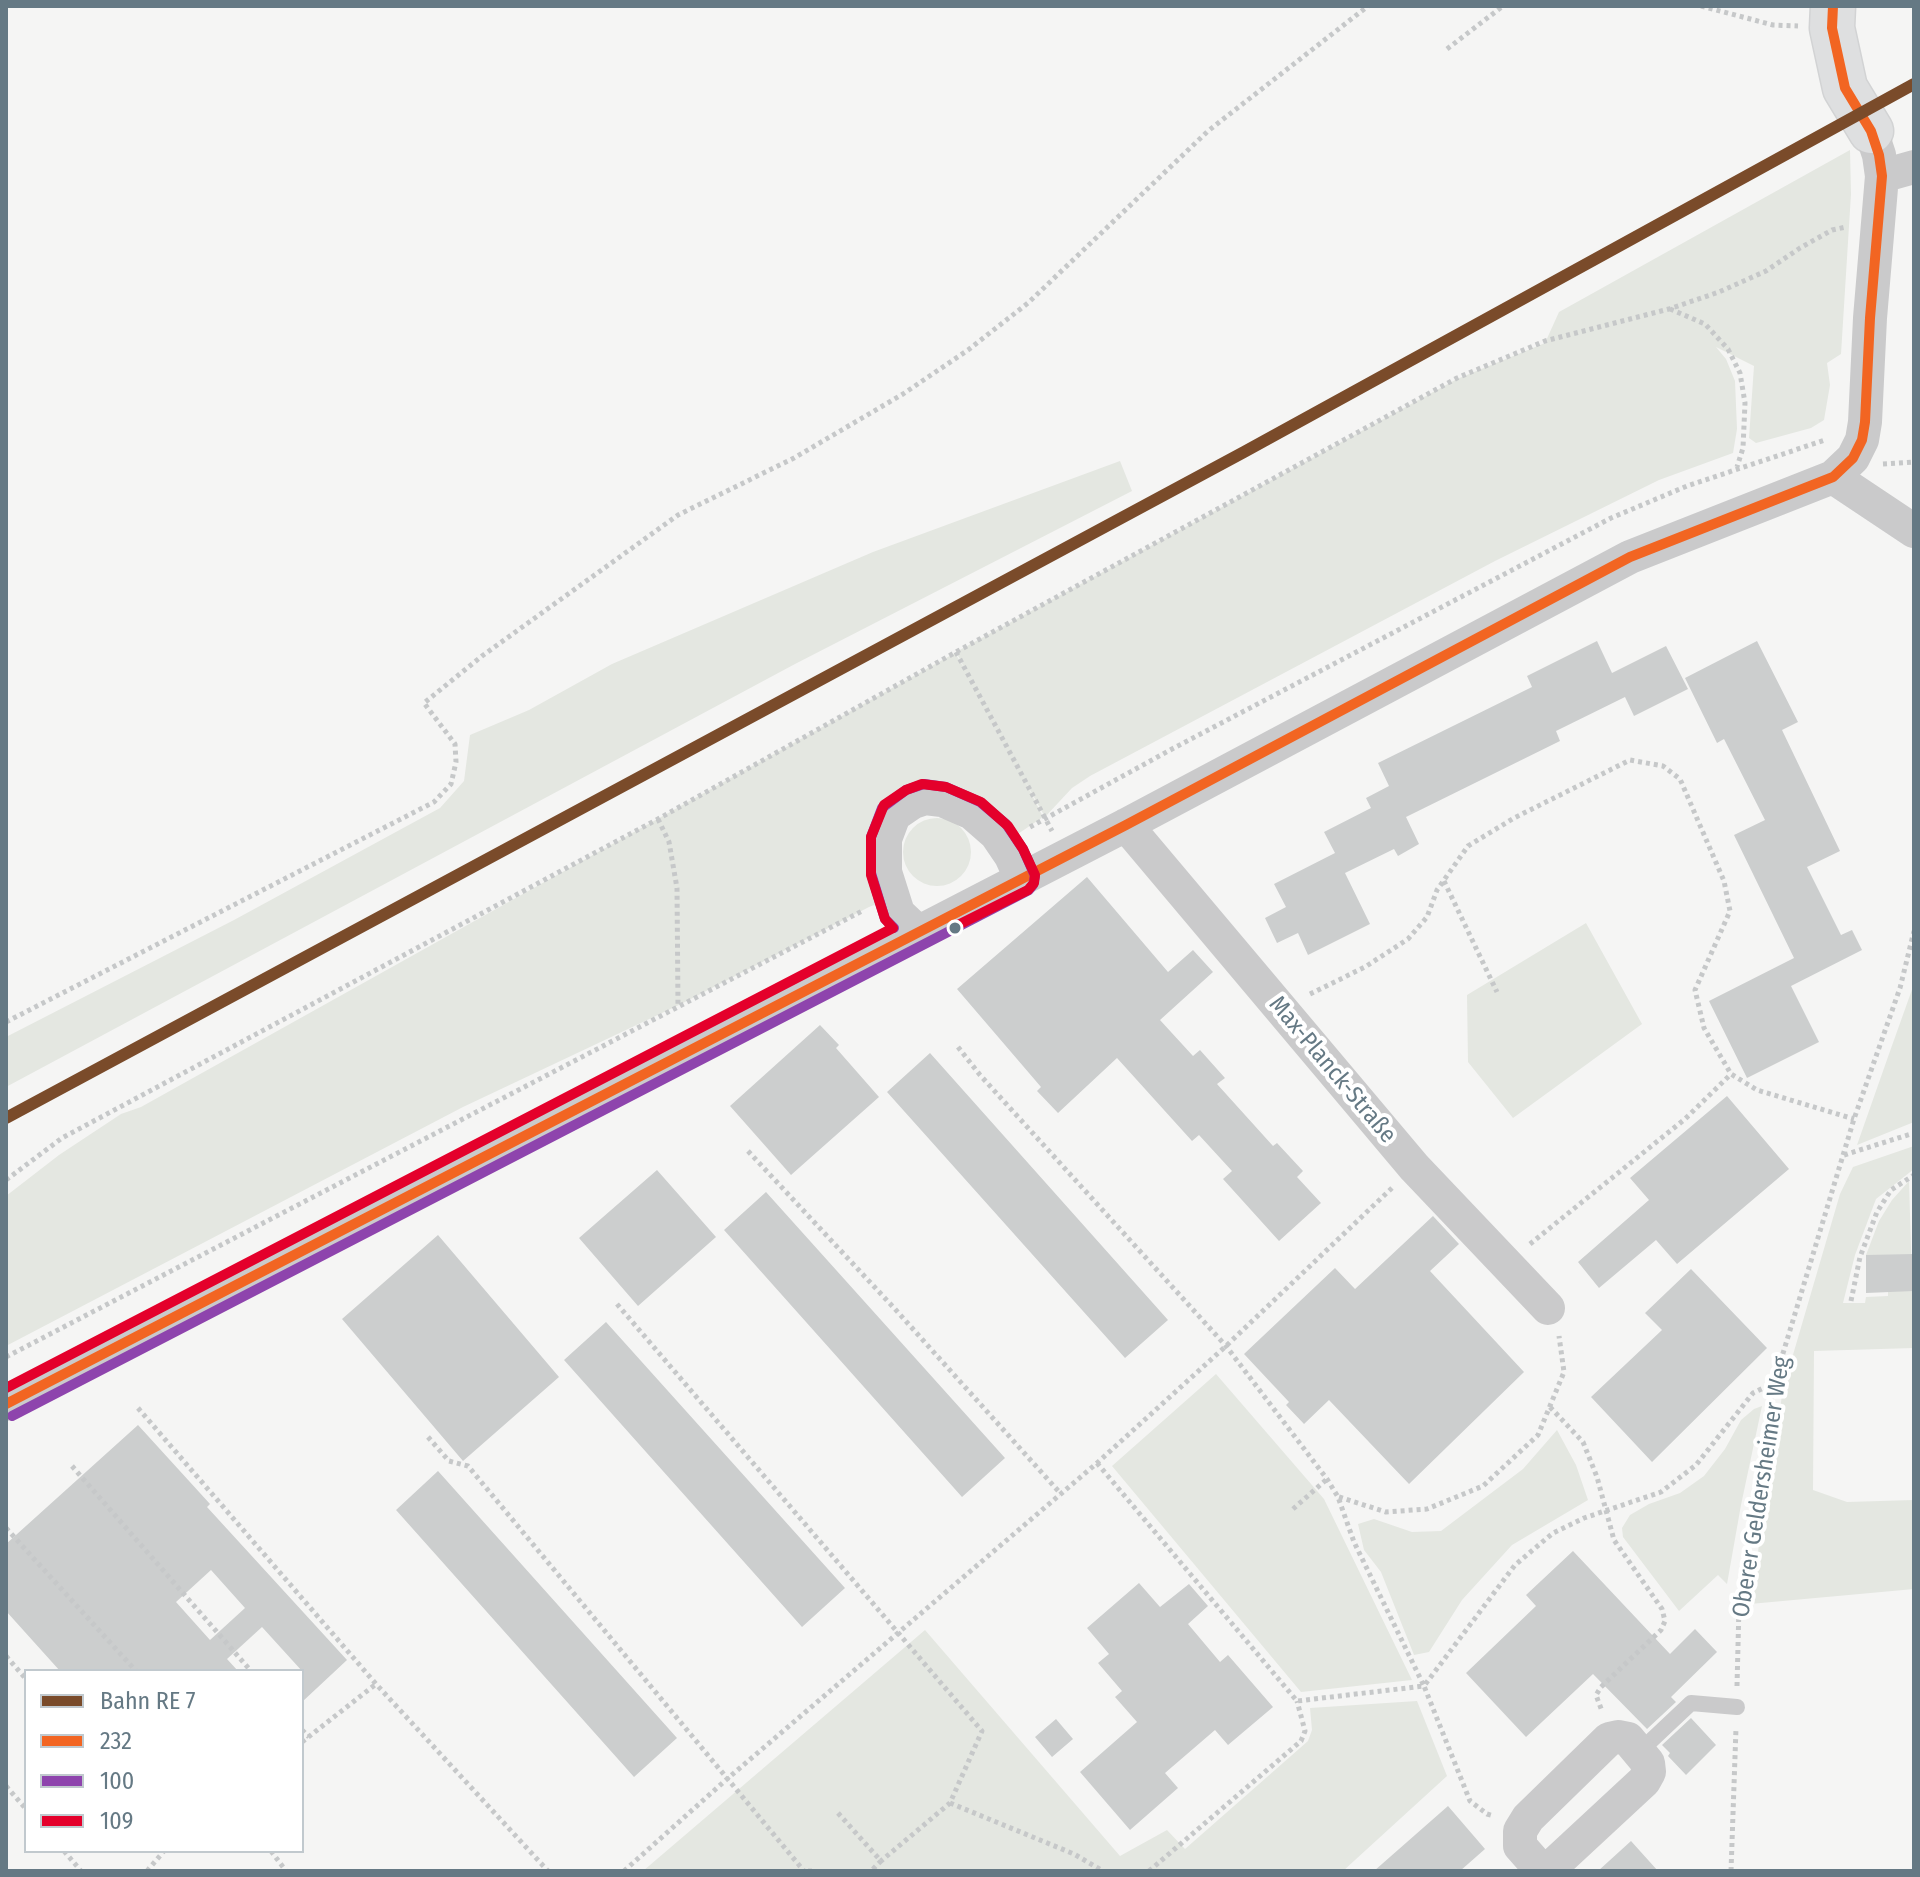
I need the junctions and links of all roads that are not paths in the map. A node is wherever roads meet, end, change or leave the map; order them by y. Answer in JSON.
{"nodes":[{"id":1,"x":1833,"y":17,"type":"edge"},
{"id":2,"x":1871,"y":131,"type":"joint"},
{"id":3,"x":1898,"y":172,"type":"edge"},
{"id":4,"x":1833,"y":477,"type":"junction"},
{"id":5,"x":1914,"y":531,"type":"edge"},
{"id":6,"x":1126,"y":825,"type":"junction"},
{"id":7,"x":1021,"y":878,"type":"junction"},
{"id":8,"x":917,"y":931,"type":"junction"},
{"id":9,"x":1548,"y":1308,"type":"road end"},
{"id":10,"x":6,"y":1404,"type":"edge"},
{"id":11,"x":1737,"y":1707,"type":"road end"},
{"id":12,"x":1628,"y":1744,"type":"junction"},
{"id":13,"x":1544,"y":1871,"type":"edge"}],
"edges":[{"from":1,"to":2,"type":"street"},
{"from":2,"to":3,"type":"street"},
{"from":3,"to":4,"type":"street"},
{"from":4,"to":5,"type":"street"},
{"from":4,"to":6,"type":"street"},
{"from":6,"to":7,"type":"street"},
{"from":6,"to":9,"type":"street","name":"Max-Planck-Straße"},
{"from":7,"to":8,"type":"street"},
{"from":7,"to":8,"type":"street"},
{"from":8,"to":10,"type":"street"},
{"from":11,"to":12,"type":"lane"},
{"from":12,"to":13,"type":"street"},
{"from":12,"to":13,"type":"street"}]}
